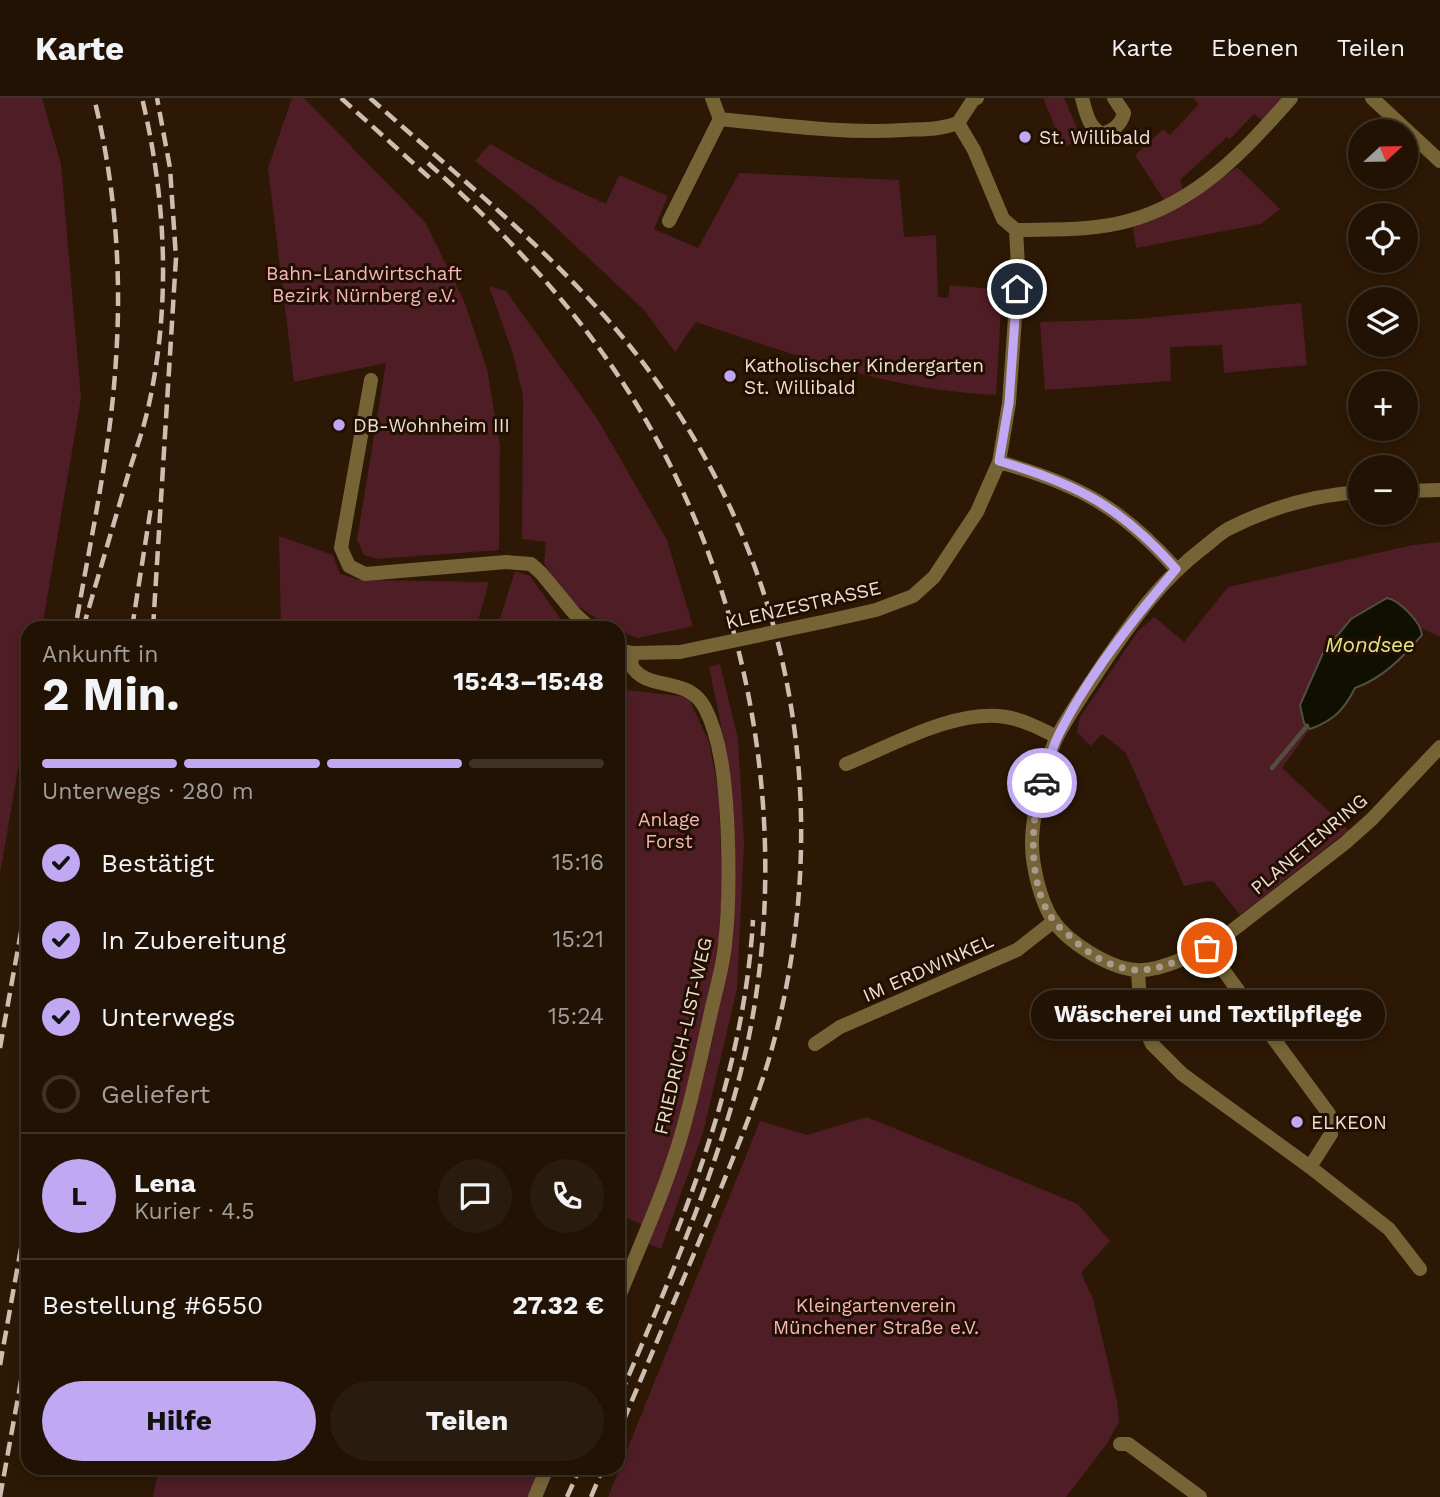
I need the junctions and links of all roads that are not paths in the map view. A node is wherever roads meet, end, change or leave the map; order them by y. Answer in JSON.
{"nodes":[{"id":1,"x":712,"y":98,"type":"edge"},
{"id":2,"x":977,"y":98,"type":"edge"},
{"id":3,"x":1082,"y":98,"type":"edge"},
{"id":4,"x":1114,"y":98,"type":"edge"},
{"id":5,"x":1292,"y":98,"type":"edge"},
{"id":6,"x":1372,"y":98,"type":"edge"},
{"id":7,"x":720,"y":119,"type":"junction"},
{"id":8,"x":958,"y":123,"type":"junction"},
{"id":9,"x":1440,"y":161,"type":"edge"},
{"id":10,"x":669,"y":221,"type":"dead end"},
{"id":11,"x":1016,"y":230,"type":"junction"},
{"id":12,"x":1018,"y":267,"type":"tunnel mouth"},
{"id":13,"x":1017,"y":289,"type":"tunnel mouth"},
{"id":14,"x":371,"y":380,"type":"dead end"},
{"id":15,"x":999,"y":461,"type":"junction"},
{"id":16,"x":1440,"y":490,"type":"edge"},
{"id":17,"x":1418,"y":491,"type":"edge"},
{"id":18,"x":1348,"y":494,"type":"edge"},
{"id":19,"x":1176,"y":569,"type":"junction"},
{"id":20,"x":583,"y":621,"type":"edge"},
{"id":21,"x":625,"y":651,"type":"edge"},
{"id":22,"x":633,"y":653,"type":"junction"},
{"id":23,"x":1057,"y":737,"type":"junction"},
{"id":24,"x":1440,"y":747,"type":"edge"},
{"id":25,"x":846,"y":764,"type":"dead end"},
{"id":26,"x":1054,"y":921,"type":"junction"},
{"id":27,"x":1207,"y":948,"type":"junction"},
{"id":28,"x":1138,"y":971,"type":"junction"},
{"id":29,"x":815,"y":1044,"type":"dead end"},
{"id":30,"x":1310,"y":1167,"type":"junction"},
{"id":31,"x":1420,"y":1269,"type":"dead end"},
{"id":32,"x":625,"y":1281,"type":"edge"},
{"id":33,"x":1120,"y":1444,"type":"dead end"},
{"id":34,"x":544,"y":1475,"type":"edge"},
{"id":35,"x":535,"y":1497,"type":"edge"},
{"id":36,"x":1200,"y":1497,"type":"edge"}],
"edges":[{"from":1,"to":7,"type":"street"},
{"from":2,"to":8,"type":"street"},
{"from":3,"to":4,"type":"street"},
{"from":5,"to":11,"type":"street"},
{"from":6,"to":9,"type":"street"},
{"from":7,"to":8,"type":"street"},
{"from":7,"to":10,"type":"street"},
{"from":8,"to":11,"type":"street"},
{"from":11,"to":12,"type":"street"},
{"from":13,"to":15,"type":"street","name":"KLENZESTRASSE"},
{"from":14,"to":20,"type":"street"},
{"from":15,"to":19,"type":"street"},
{"from":15,"to":22,"type":"street","name":"KLENZESTRASSE","bridge":true},
{"from":16,"to":17,"type":"street"},
{"from":18,"to":19,"type":"street"},
{"from":19,"to":23,"type":"street"},
{"from":21,"to":22,"type":"street","name":"KLENZESTRASSE"},
{"from":22,"to":32,"type":"street","name":"FRIEDRICH-LIST-WEG"},
{"from":23,"to":25,"type":"street"},
{"from":23,"to":26,"type":"street"},
{"from":24,"to":27,"type":"street","name":"PLANETENRING"},
{"from":26,"to":28,"type":"street"},
{"from":26,"to":29,"type":"street","name":"IM ERDWINKEL"},
{"from":27,"to":28,"type":"street","name":"PLANETENRING"},
{"from":27,"to":30,"type":"street"},
{"from":28,"to":30,"type":"street"},
{"from":30,"to":31,"type":"street"},
{"from":33,"to":36,"type":"street"},
{"from":34,"to":35,"type":"street"}]}
